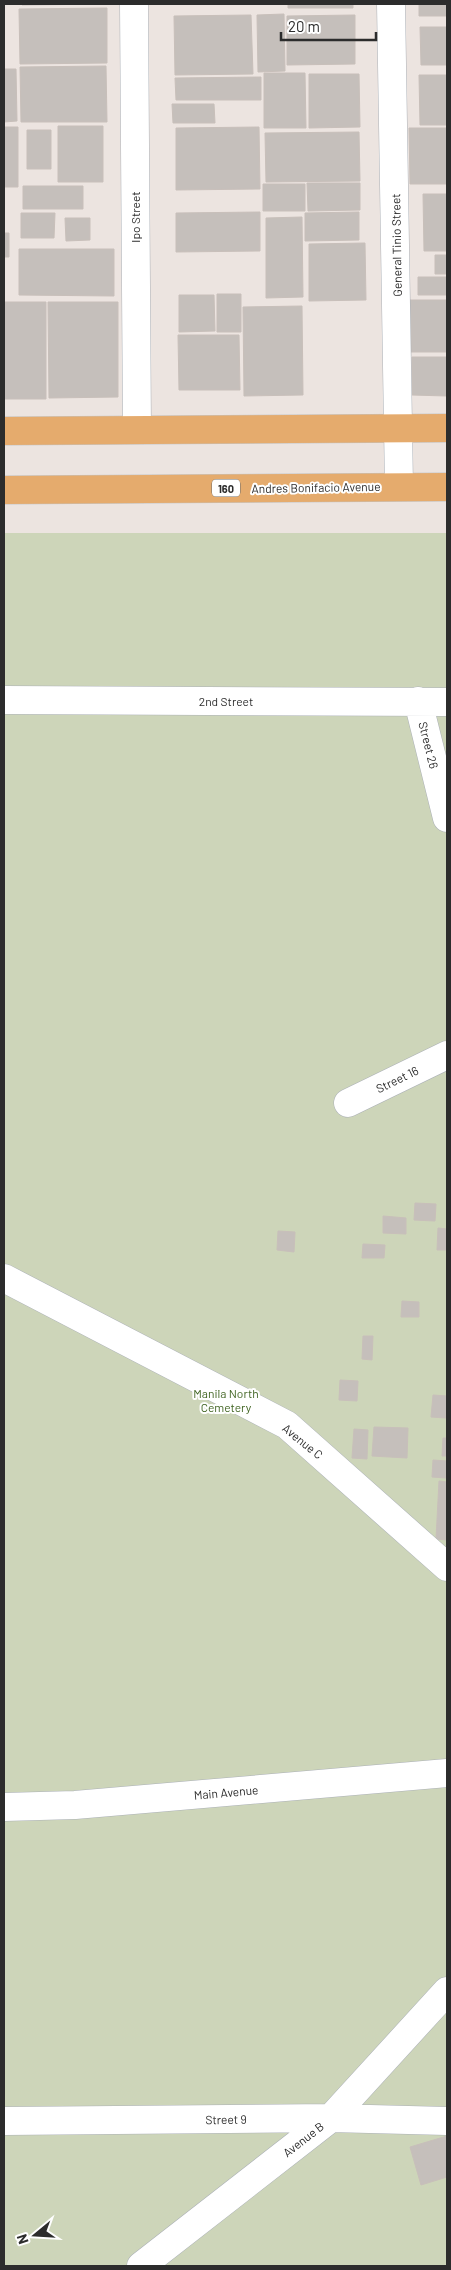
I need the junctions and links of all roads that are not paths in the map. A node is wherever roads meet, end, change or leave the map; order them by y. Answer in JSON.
{"nodes":[{"id":1,"x":134,"y":4,"type":"edge"},
{"id":2,"x":392,"y":4,"type":"edge"},
{"id":3,"x":399,"y":428,"type":"junction"},
{"id":4,"x":447,"y":428,"type":"edge"},
{"id":5,"x":136,"y":429,"type":"junction"},
{"id":6,"x":4,"y":430,"type":"edge"},
{"id":7,"x":399,"y":486,"type":"junction"},
{"id":8,"x":447,"y":487,"type":"edge"},
{"id":9,"x":4,"y":490,"type":"edge"},
{"id":10,"x":4,"y":700,"type":"edge"},
{"id":11,"x":418,"y":701,"type":"junction"},
{"id":12,"x":447,"y":702,"type":"edge"},
{"id":13,"x":447,"y":818,"type":"edge"},
{"id":14,"x":447,"y":1056,"type":"edge"},
{"id":15,"x":348,"y":1103,"type":"dead end"},
{"id":16,"x":4,"y":1278,"type":"edge"},
{"id":17,"x":447,"y":1567,"type":"edge"},
{"id":18,"x":447,"y":1773,"type":"edge"},
{"id":19,"x":4,"y":1807,"type":"edge"},
{"id":20,"x":447,"y":1991,"type":"edge"},
{"id":21,"x":331,"y":2118,"type":"junction"},
{"id":22,"x":4,"y":2121,"type":"edge"},
{"id":23,"x":447,"y":2121,"type":"edge"},
{"id":24,"x":141,"y":2266,"type":"edge"}],
"edges":[{"from":1,"to":5,"type":"street","name":"Ipo Street"},
{"from":2,"to":3,"type":"street","name":"General Tinio Street"},
{"from":3,"to":4,"type":"main road"},
{"from":3,"to":5,"type":"main road"},
{"from":3,"to":7,"type":"street","name":"General Tinio Street"},
{"from":5,"to":6,"type":"main road"},
{"from":7,"to":8,"type":"main road","name":"Andres Bonifacio Avenue","number":"160"},
{"from":7,"to":9,"type":"main road","name":"Andres Bonifacio Avenue","number":"160"},
{"from":10,"to":11,"type":"street","name":"2nd Street"},
{"from":11,"to":12,"type":"street","name":"2nd Street"},
{"from":11,"to":13,"type":"street","name":"Street 26"},
{"from":14,"to":15,"type":"street","name":"Street 16"},
{"from":16,"to":17,"type":"street","name":"Avenue C"},
{"from":18,"to":19,"type":"street","name":"Main Avenue"},
{"from":20,"to":21,"type":"street","name":"Avenue B"},
{"from":21,"to":22,"type":"street","name":"Street 9"},
{"from":21,"to":23,"type":"street","name":"Street 9"},
{"from":21,"to":24,"type":"street","name":"Avenue B"}]}
